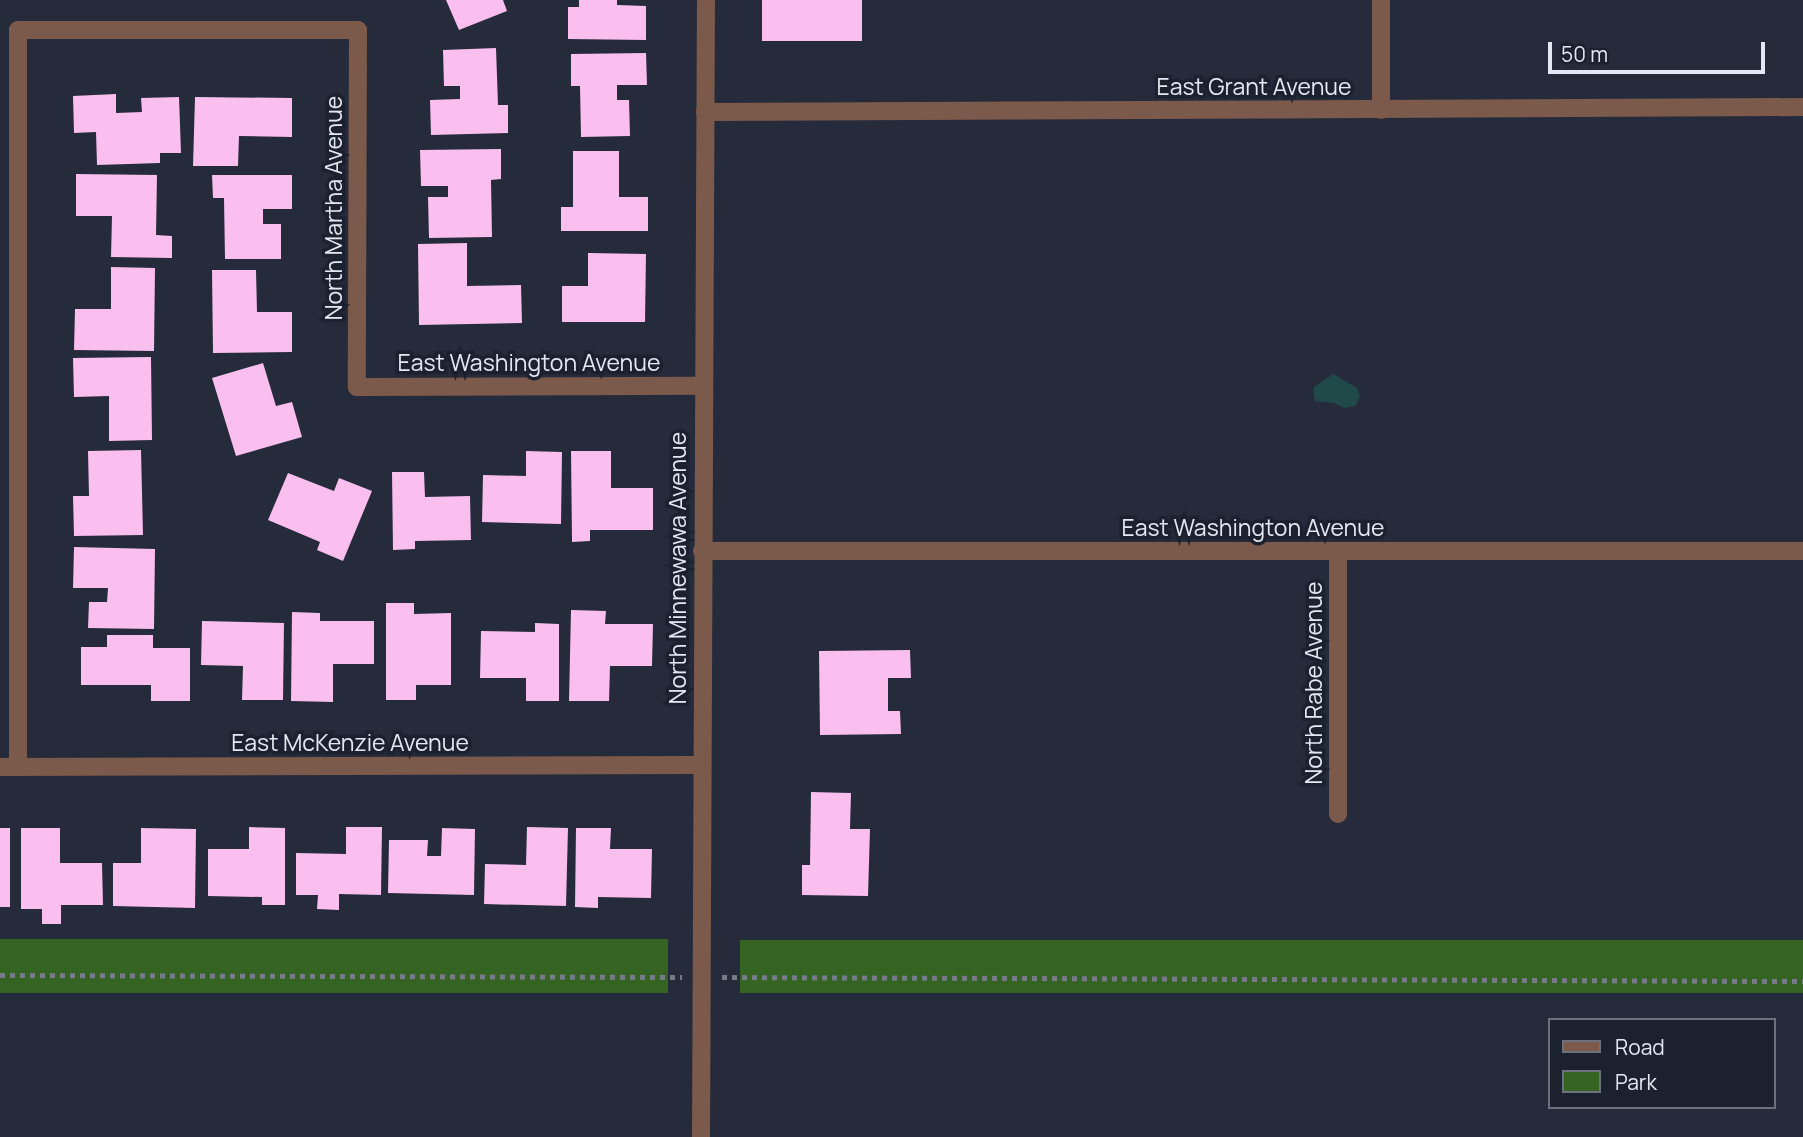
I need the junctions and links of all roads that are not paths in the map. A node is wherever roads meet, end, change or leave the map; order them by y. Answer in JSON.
{"nodes":[{"id":1,"x":706,"y":0,"type":"edge"},
{"id":2,"x":1381,"y":0,"type":"edge"},
{"id":3,"x":1803,"y":107,"type":"edge"},
{"id":4,"x":1381,"y":110,"type":"junction"},
{"id":5,"x":705,"y":113,"type":"junction"},
{"id":6,"x":702,"y":386,"type":"junction"},
{"id":7,"x":357,"y":387,"type":"joint"},
{"id":8,"x":702,"y":551,"type":"junction"},
{"id":9,"x":1803,"y":551,"type":"edge"},
{"id":10,"x":1338,"y":552,"type":"junction"},
{"id":11,"x":700,"y":765,"type":"junction"},
{"id":12,"x":9,"y":767,"type":"edge"},
{"id":13,"x":1338,"y":814,"type":"dead end"},
{"id":14,"x":701,"y":1137,"type":"edge"}],
"edges":[{"from":1,"to":5,"type":"street","name":"North Minnewawa Avenue"},
{"from":2,"to":4,"type":"street"},
{"from":3,"to":4,"type":"street","name":"East Grant Avenue"},
{"from":4,"to":5,"type":"street","name":"East Grant Avenue"},
{"from":5,"to":6,"type":"street","name":"North Minnewawa Avenue"},
{"from":6,"to":7,"type":"street","name":"East Washington Avenue"},
{"from":6,"to":8,"type":"street","name":"North Minnewawa Avenue"},
{"from":7,"to":12,"type":"street","name":"North Martha Avenue"},
{"from":8,"to":10,"type":"street","name":"East Washington Avenue"},
{"from":8,"to":11,"type":"street","name":"North Minnewawa Avenue"},
{"from":9,"to":10,"type":"street","name":"East Washington Avenue"},
{"from":10,"to":13,"type":"street","name":"North Rabe Avenue"},
{"from":11,"to":12,"type":"street","name":"East McKenzie Avenue"},
{"from":11,"to":14,"type":"street","name":"North Minnewawa Avenue"}]}
